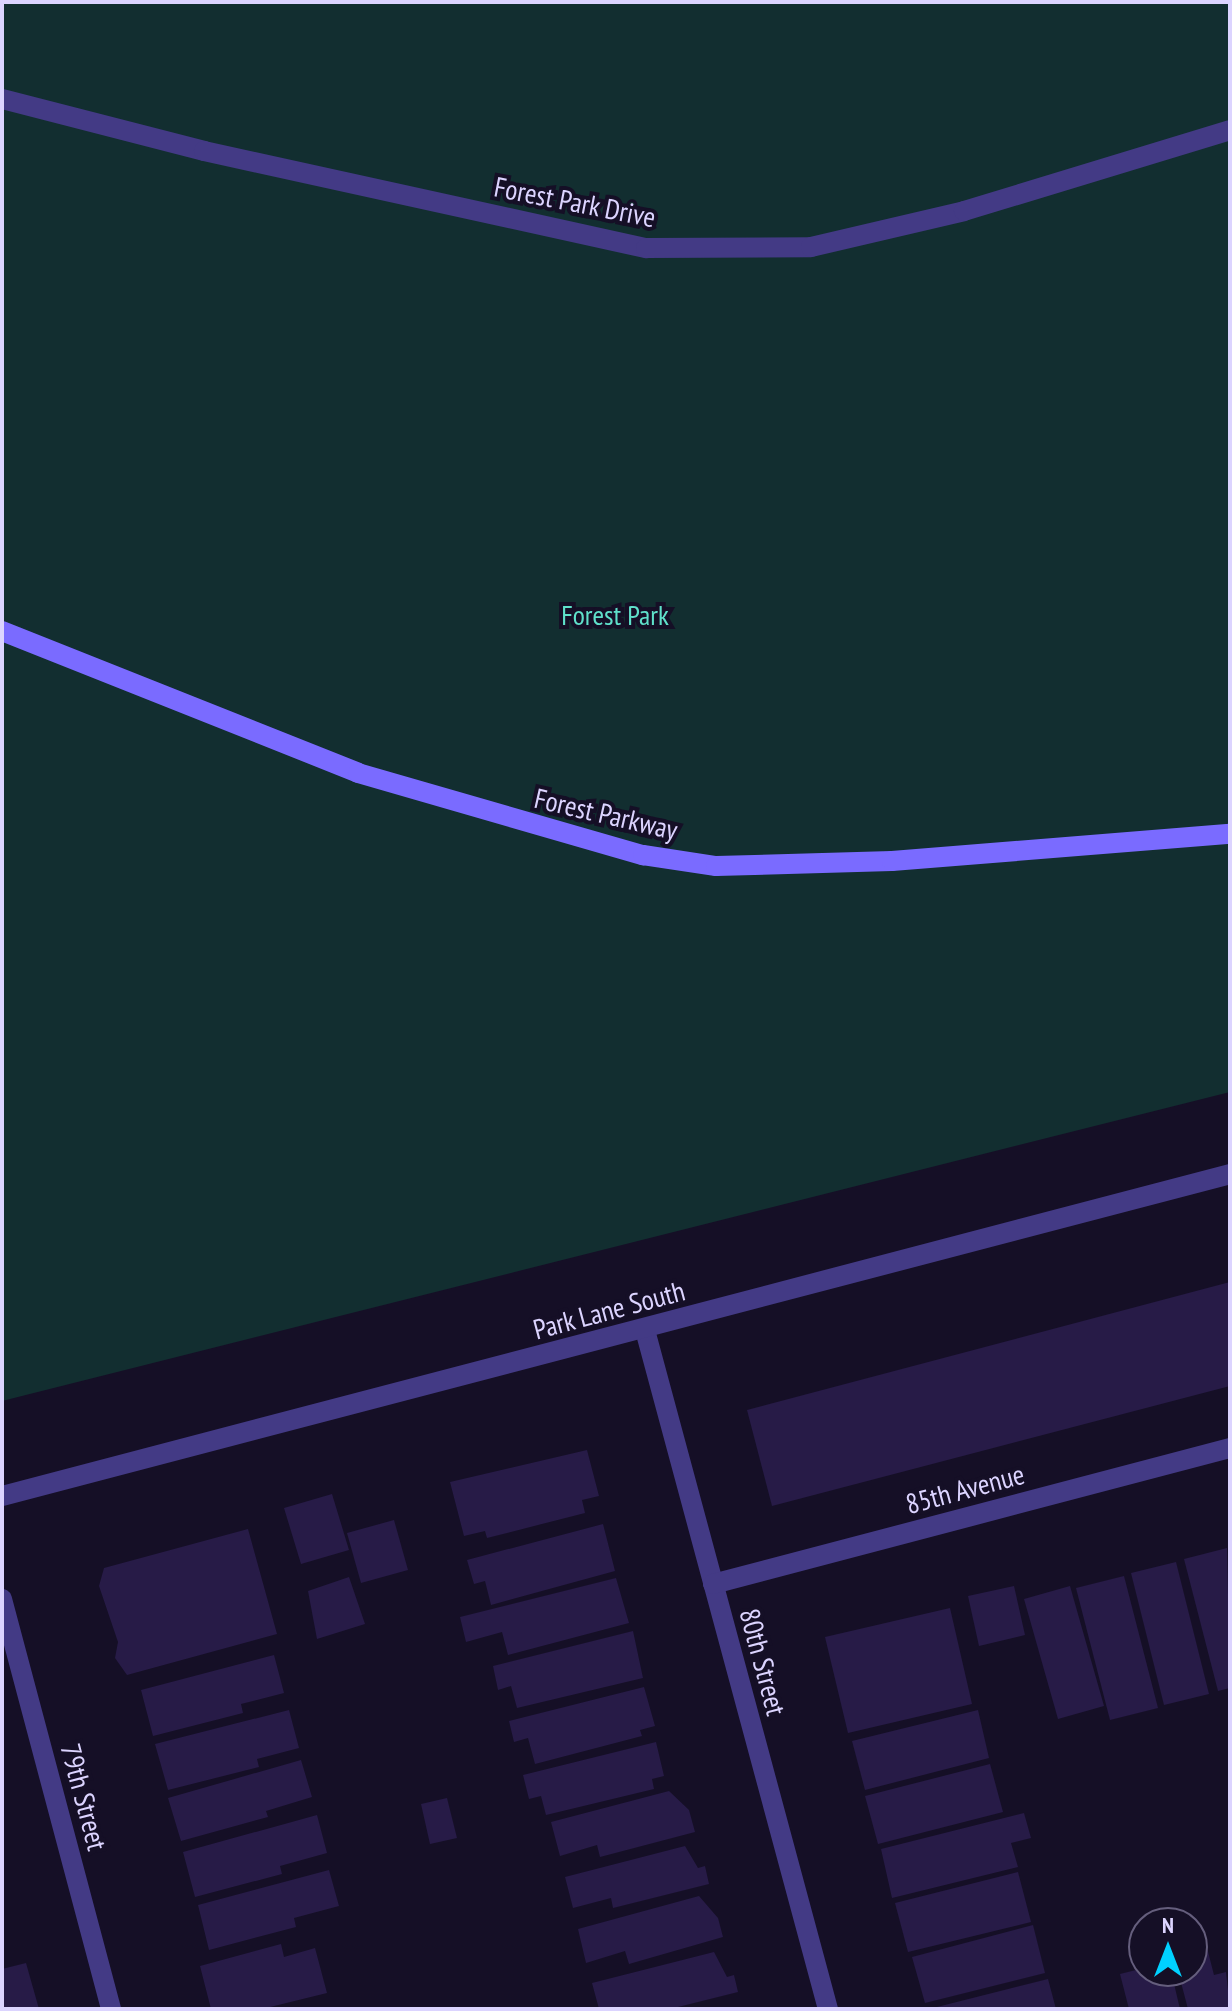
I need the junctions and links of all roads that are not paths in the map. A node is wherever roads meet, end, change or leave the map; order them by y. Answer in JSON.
{"nodes":[{"id":1,"x":2,"y":99,"type":"edge"},
{"id":2,"x":1230,"y":130,"type":"edge"},
{"id":3,"x":2,"y":631,"type":"edge"},
{"id":4,"x":1230,"y":834,"type":"edge"},
{"id":5,"x":1230,"y":1174,"type":"edge"},
{"id":6,"x":645,"y":1330,"type":"junction"},
{"id":7,"x":1230,"y":1448,"type":"edge"},
{"id":8,"x":2,"y":1496,"type":"edge"},
{"id":9,"x":713,"y":1584,"type":"junction"},
{"id":10,"x":2,"y":1599,"type":"edge"},
{"id":11,"x":111,"y":2009,"type":"edge"},
{"id":12,"x":828,"y":2009,"type":"edge"}],
"edges":[{"from":1,"to":2,"type":"street","name":"Forest Park Drive"},
{"from":3,"to":4,"type":"street","name":"Forest Parkway"},
{"from":5,"to":6,"type":"street","name":"Park Lane South"},
{"from":6,"to":8,"type":"street","name":"Park Lane South"},
{"from":6,"to":9,"type":"street","name":"80th Street"},
{"from":7,"to":9,"type":"street","name":"85th Avenue"},
{"from":9,"to":12,"type":"street","name":"80th Street"},
{"from":10,"to":11,"type":"street","name":"79th Street"}]}
